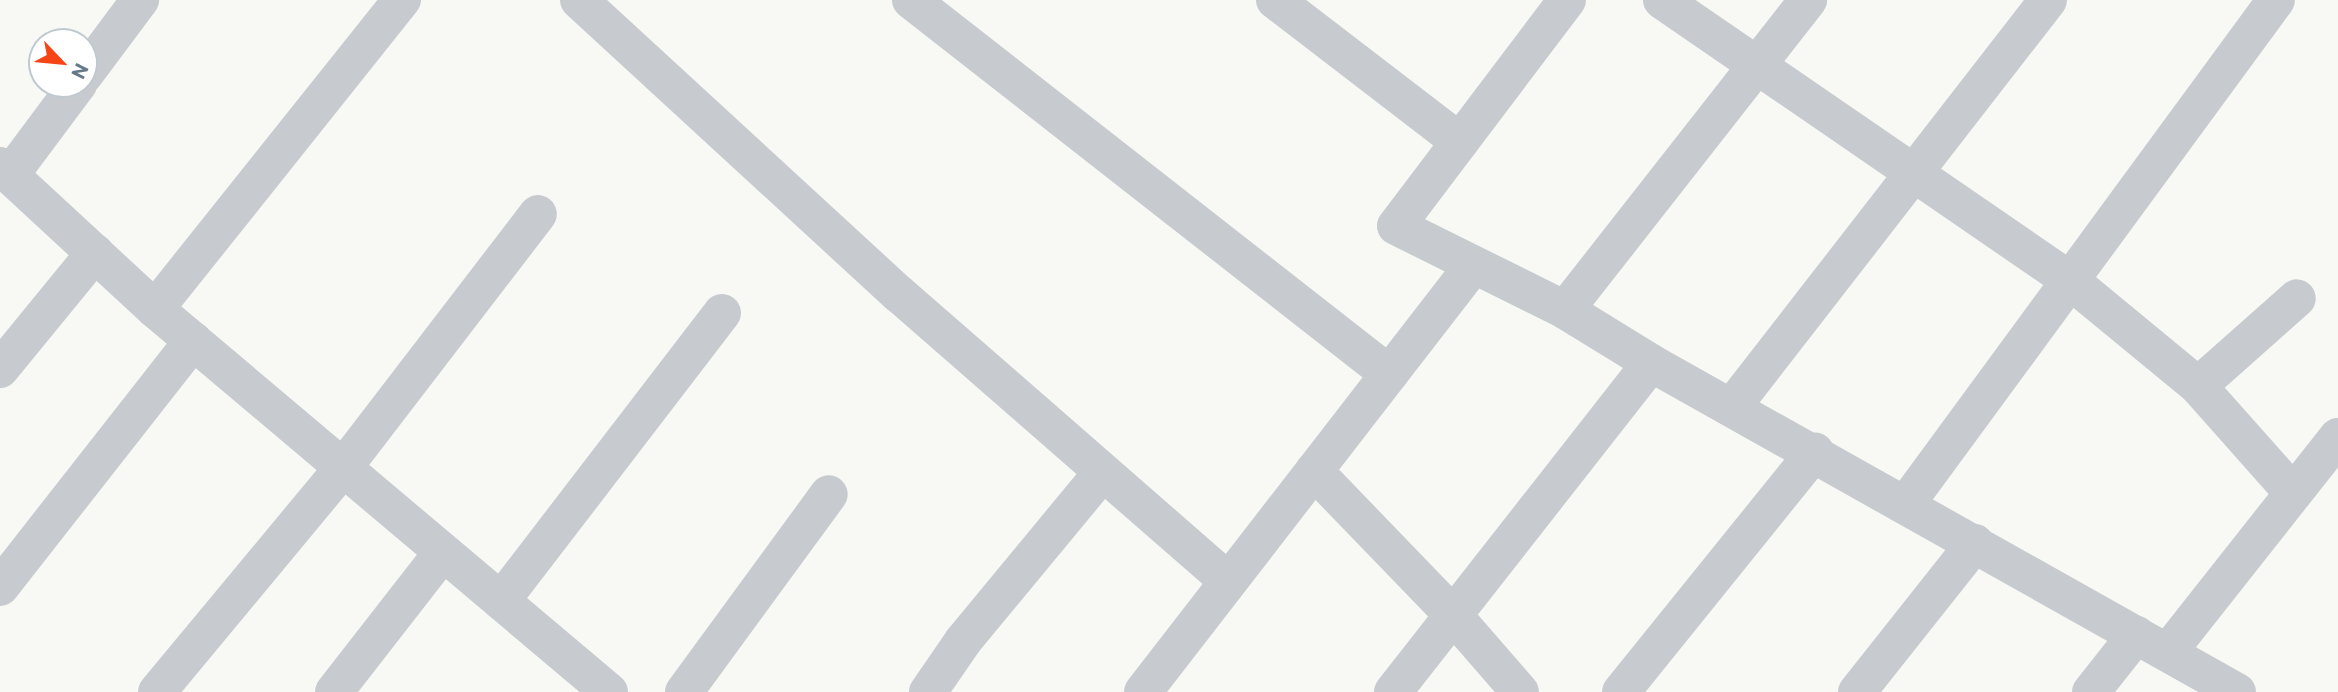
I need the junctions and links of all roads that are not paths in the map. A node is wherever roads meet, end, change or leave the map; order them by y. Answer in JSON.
{"nodes":[{"id":1,"x":140,"y":0,"type":"edge"},
{"id":2,"x":402,"y":0,"type":"edge"},
{"id":3,"x":579,"y":0,"type":"edge"},
{"id":4,"x":911,"y":0,"type":"edge"},
{"id":5,"x":1275,"y":0,"type":"edge"},
{"id":6,"x":1567,"y":0,"type":"edge"},
{"id":7,"x":1662,"y":0,"type":"edge"},
{"id":8,"x":1808,"y":0,"type":"edge"},
{"id":9,"x":2048,"y":0,"type":"edge"},
{"id":10,"x":2276,"y":0,"type":"edge"},
{"id":11,"x":98,"y":56,"type":"edge"},
{"id":12,"x":1755,"y":67,"type":"junction"},
{"id":13,"x":66,"y":98,"type":"edge"},
{"id":14,"x":1460,"y":142,"type":"junction"},
{"id":15,"x":5,"y":170,"type":"edge"},
{"id":16,"x":1910,"y":173,"type":"junction"},
{"id":17,"x":538,"y":214,"type":"dead end"},
{"id":18,"x":95,"y":253,"type":"junction"},
{"id":19,"x":1472,"y":267,"type":"junction"},
{"id":20,"x":2072,"y":282,"type":"junction"},
{"id":21,"x":2297,"y":298,"type":"dead end"},
{"id":22,"x":155,"y":309,"type":"junction"},
{"id":23,"x":1565,"y":310,"type":"junction"},
{"id":24,"x":722,"y":313,"type":"dead end"},
{"id":25,"x":193,"y":341,"type":"junction"},
{"id":26,"x":1651,"y":363,"type":"junction"},
{"id":27,"x":0,"y":369,"type":"edge"},
{"id":28,"x":1389,"y":373,"type":"junction"},
{"id":29,"x":2198,"y":386,"type":"junction"},
{"id":30,"x":1732,"y":407,"type":"junction"},
{"id":31,"x":2338,"y":437,"type":"edge"},
{"id":32,"x":1815,"y":452,"type":"junction"},
{"id":33,"x":343,"y":468,"type":"junction"},
{"id":34,"x":1314,"y":471,"type":"junction"},
{"id":35,"x":1103,"y":472,"type":"junction"},
{"id":36,"x":829,"y":494,"type":"dead end"},
{"id":37,"x":2293,"y":494,"type":"junction"},
{"id":38,"x":1906,"y":504,"type":"junction"},
{"id":39,"x":1975,"y":543,"type":"junction"},
{"id":40,"x":443,"y":552,"type":"junction"},
{"id":41,"x":1228,"y":581,"type":"junction"},
{"id":42,"x":0,"y":587,"type":"edge"},
{"id":43,"x":501,"y":600,"type":"junction"},
{"id":44,"x":1453,"y":615,"type":"junction"},
{"id":45,"x":2152,"y":644,"type":"junction"},
{"id":46,"x":586,"y":685,"type":"edge"},
{"id":47,"x":157,"y":692,"type":"edge"},
{"id":48,"x":334,"y":692,"type":"edge"},
{"id":49,"x":684,"y":692,"type":"edge"},
{"id":50,"x":928,"y":692,"type":"edge"},
{"id":51,"x":1143,"y":692,"type":"edge"},
{"id":52,"x":1393,"y":692,"type":"edge"},
{"id":53,"x":1520,"y":692,"type":"edge"},
{"id":54,"x":1621,"y":692,"type":"edge"},
{"id":55,"x":1857,"y":692,"type":"edge"},
{"id":56,"x":2091,"y":692,"type":"edge"},
{"id":57,"x":2237,"y":692,"type":"edge"}],
"edges":[{"from":1,"to":11,"type":"street"},
{"from":2,"to":22,"type":"street"},
{"from":3,"to":35,"type":"street"},
{"from":4,"to":28,"type":"street"},
{"from":5,"to":14,"type":"street"},
{"from":6,"to":14,"type":"street"},
{"from":7,"to":12,"type":"street"},
{"from":8,"to":12,"type":"street"},
{"from":9,"to":16,"type":"street"},
{"from":10,"to":20,"type":"street"},
{"from":12,"to":16,"type":"street"},
{"from":12,"to":23,"type":"street"},
{"from":13,"to":15,"type":"street"},
{"from":14,"to":19,"type":"street"},
{"from":15,"to":18,"type":"street"},
{"from":16,"to":20,"type":"street"},
{"from":16,"to":30,"type":"street"},
{"from":17,"to":33,"type":"street"},
{"from":18,"to":22,"type":"street"},
{"from":18,"to":27,"type":"street"},
{"from":19,"to":23,"type":"street"},
{"from":19,"to":28,"type":"street"},
{"from":20,"to":29,"type":"street"},
{"from":20,"to":38,"type":"street"},
{"from":21,"to":29,"type":"street"},
{"from":22,"to":25,"type":"street"},
{"from":23,"to":26,"type":"street"},
{"from":24,"to":43,"type":"street"},
{"from":25,"to":33,"type":"street"},
{"from":25,"to":42,"type":"street"},
{"from":26,"to":30,"type":"street"},
{"from":26,"to":44,"type":"street"},
{"from":28,"to":34,"type":"street"},
{"from":29,"to":37,"type":"street"},
{"from":30,"to":32,"type":"street"},
{"from":31,"to":37,"type":"street"},
{"from":32,"to":38,"type":"street"},
{"from":32,"to":54,"type":"street"},
{"from":33,"to":40,"type":"street"},
{"from":33,"to":47,"type":"street"},
{"from":34,"to":41,"type":"street"},
{"from":34,"to":44,"type":"street"},
{"from":35,"to":41,"type":"street"},
{"from":35,"to":50,"type":"street"},
{"from":36,"to":49,"type":"street"},
{"from":37,"to":45,"type":"street"},
{"from":38,"to":39,"type":"street"},
{"from":39,"to":45,"type":"street"},
{"from":39,"to":55,"type":"street"},
{"from":40,"to":43,"type":"street"},
{"from":40,"to":48,"type":"street"},
{"from":41,"to":51,"type":"street"},
{"from":43,"to":46,"type":"street"},
{"from":44,"to":52,"type":"street"},
{"from":44,"to":53,"type":"street"},
{"from":45,"to":56,"type":"street"},
{"from":45,"to":57,"type":"street"}]}
